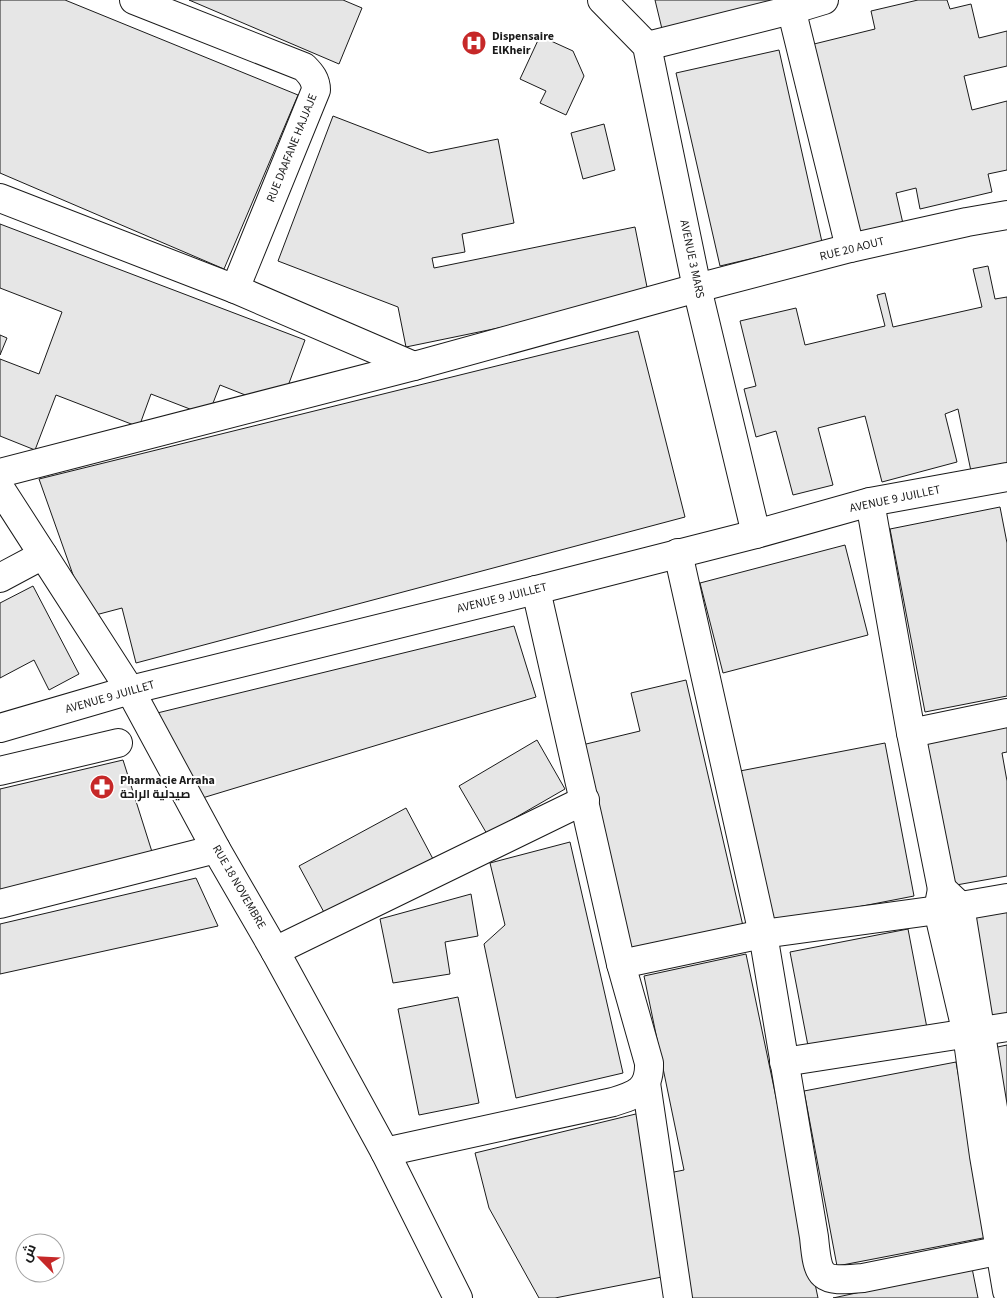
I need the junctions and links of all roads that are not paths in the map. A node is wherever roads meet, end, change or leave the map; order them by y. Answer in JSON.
{"nodes":[{"id":1,"x":134,"y":0,"type":"edge"},
{"id":2,"x":602,"y":0,"type":"edge"},
{"id":3,"x":824,"y":0,"type":"edge"},
{"id":4,"x":790,"y":5,"type":"edge"},
{"id":5,"x":647,"y":46,"type":"junction"},
{"id":6,"x":0,"y":198,"type":"edge"},
{"id":7,"x":1007,"y":215,"type":"edge"},
{"id":8,"x":850,"y":248,"type":"junction"},
{"id":9,"x":697,"y":288,"type":"junction"},
{"id":10,"x":235,"y":289,"type":"junction"},
{"id":11,"x":414,"y":366,"type":"junction"},
{"id":12,"x":0,"y":474,"type":"edge"},
{"id":13,"x":1007,"y":477,"type":"edge"},
{"id":14,"x":0,"y":488,"type":"edge"},
{"id":15,"x":870,"y":502,"type":"junction"},
{"id":16,"x":756,"y":534,"type":"junction"},
{"id":17,"x":678,"y":553,"type":"junction"},
{"id":18,"x":43,"y":555,"type":"junction"},
{"id":19,"x":0,"y":578,"type":"edge"},
{"id":20,"x":536,"y":590,"type":"junction"},
{"id":21,"x":130,"y":690,"type":"junction"},
{"id":22,"x":1007,"y":713,"type":"edge"},
{"id":23,"x":0,"y":728,"type":"edge"},
{"id":24,"x":911,"y":733,"type":"junction"},
{"id":25,"x":118,"y":743,"type":"dead end"},
{"id":26,"x":0,"y":771,"type":"edge"},
{"id":27,"x":585,"y":800,"type":"junction"},
{"id":28,"x":216,"y":849,"type":"junction"},
{"id":29,"x":1007,"y":898,"type":"edge"},
{"id":30,"x":947,"y":901,"type":"junction"},
{"id":31,"x":0,"y":904,"type":"edge"},
{"id":32,"x":763,"y":934,"type":"junction"},
{"id":33,"x":275,"y":951,"type":"junction"},
{"id":34,"x":621,"y":964,"type":"junction"},
{"id":35,"x":1007,"y":1027,"type":"edge"},
{"id":36,"x":974,"y":1033,"type":"junction"},
{"id":37,"x":784,"y":1062,"type":"junction"},
{"id":38,"x":646,"y":1083,"type":"junction"},
{"id":39,"x":384,"y":1152,"type":"junction"},
{"id":40,"x":1007,"y":1194,"type":"edge"},
{"id":41,"x":1003,"y":1250,"type":"edge"},
{"id":42,"x":1007,"y":1291,"type":"edge"},
{"id":43,"x":458,"y":1298,"type":"edge"},
{"id":44,"x":678,"y":1298,"type":"edge"}],
"edges":[{"from":1,"to":10,"type":"street","name":"RUE DAAFANE HAJJAJE"},
{"from":2,"to":5,"type":"street"},
{"from":3,"to":4,"type":"street"},
{"from":4,"to":5,"type":"street"},
{"from":4,"to":8,"type":"street"},
{"from":5,"to":9,"type":"street","name":"AVENUE 3 MARS"},
{"from":6,"to":10,"type":"street"},
{"from":7,"to":8,"type":"street","name":"RUE 20 AOUT"},
{"from":8,"to":9,"type":"street","name":"RUE 20 AOUT"},
{"from":9,"to":11,"type":"street","name":"RUE 20 AOUT"},
{"from":9,"to":16,"type":"street","name":"AVENUE 3 MARS"},
{"from":10,"to":11,"type":"street"},
{"from":11,"to":12,"type":"street","name":"RUE 20 AOUT"},
{"from":13,"to":15,"type":"street","name":"AVENUE 9 JUILLET"},
{"from":14,"to":18,"type":"street","name":"RUE 18 NOVEMBRE"},
{"from":15,"to":16,"type":"street","name":"AVENUE 9 JUILLET"},
{"from":15,"to":24,"type":"street"},
{"from":16,"to":17,"type":"street","name":"AVENUE 9 JUILLET"},
{"from":17,"to":20,"type":"street","name":"AVENUE 9 JUILLET"},
{"from":17,"to":32,"type":"street"},
{"from":18,"to":19,"type":"street"},
{"from":18,"to":21,"type":"street","name":"RUE 18 NOVEMBRE"},
{"from":20,"to":21,"type":"street","name":"AVENUE 9 JUILLET"},
{"from":20,"to":27,"type":"street"},
{"from":21,"to":23,"type":"street","name":"AVENUE 9 JUILLET"},
{"from":21,"to":28,"type":"street","name":"RUE 18 NOVEMBRE"},
{"from":22,"to":24,"type":"street"},
{"from":24,"to":30,"type":"street"},
{"from":25,"to":26,"type":"street"},
{"from":27,"to":33,"type":"street"},
{"from":27,"to":34,"type":"street"},
{"from":28,"to":31,"type":"street"},
{"from":28,"to":33,"type":"street","name":"RUE 18 NOVEMBRE"},
{"from":29,"to":30,"type":"street"},
{"from":30,"to":32,"type":"street"},
{"from":30,"to":36,"type":"street"},
{"from":32,"to":34,"type":"street"},
{"from":32,"to":37,"type":"street"},
{"from":33,"to":39,"type":"street","name":"RUE 18 NOVEMBRE"},
{"from":34,"to":38,"type":"street"},
{"from":35,"to":36,"type":"street"},
{"from":36,"to":37,"type":"street"},
{"from":36,"to":40,"type":"street"},
{"from":36,"to":41,"type":"street"},
{"from":37,"to":41,"type":"street"},
{"from":38,"to":39,"type":"street"},
{"from":38,"to":44,"type":"street"},
{"from":39,"to":43,"type":"street","name":"RUE 18 NOVEMBRE"},
{"from":41,"to":42,"type":"street"}]}
